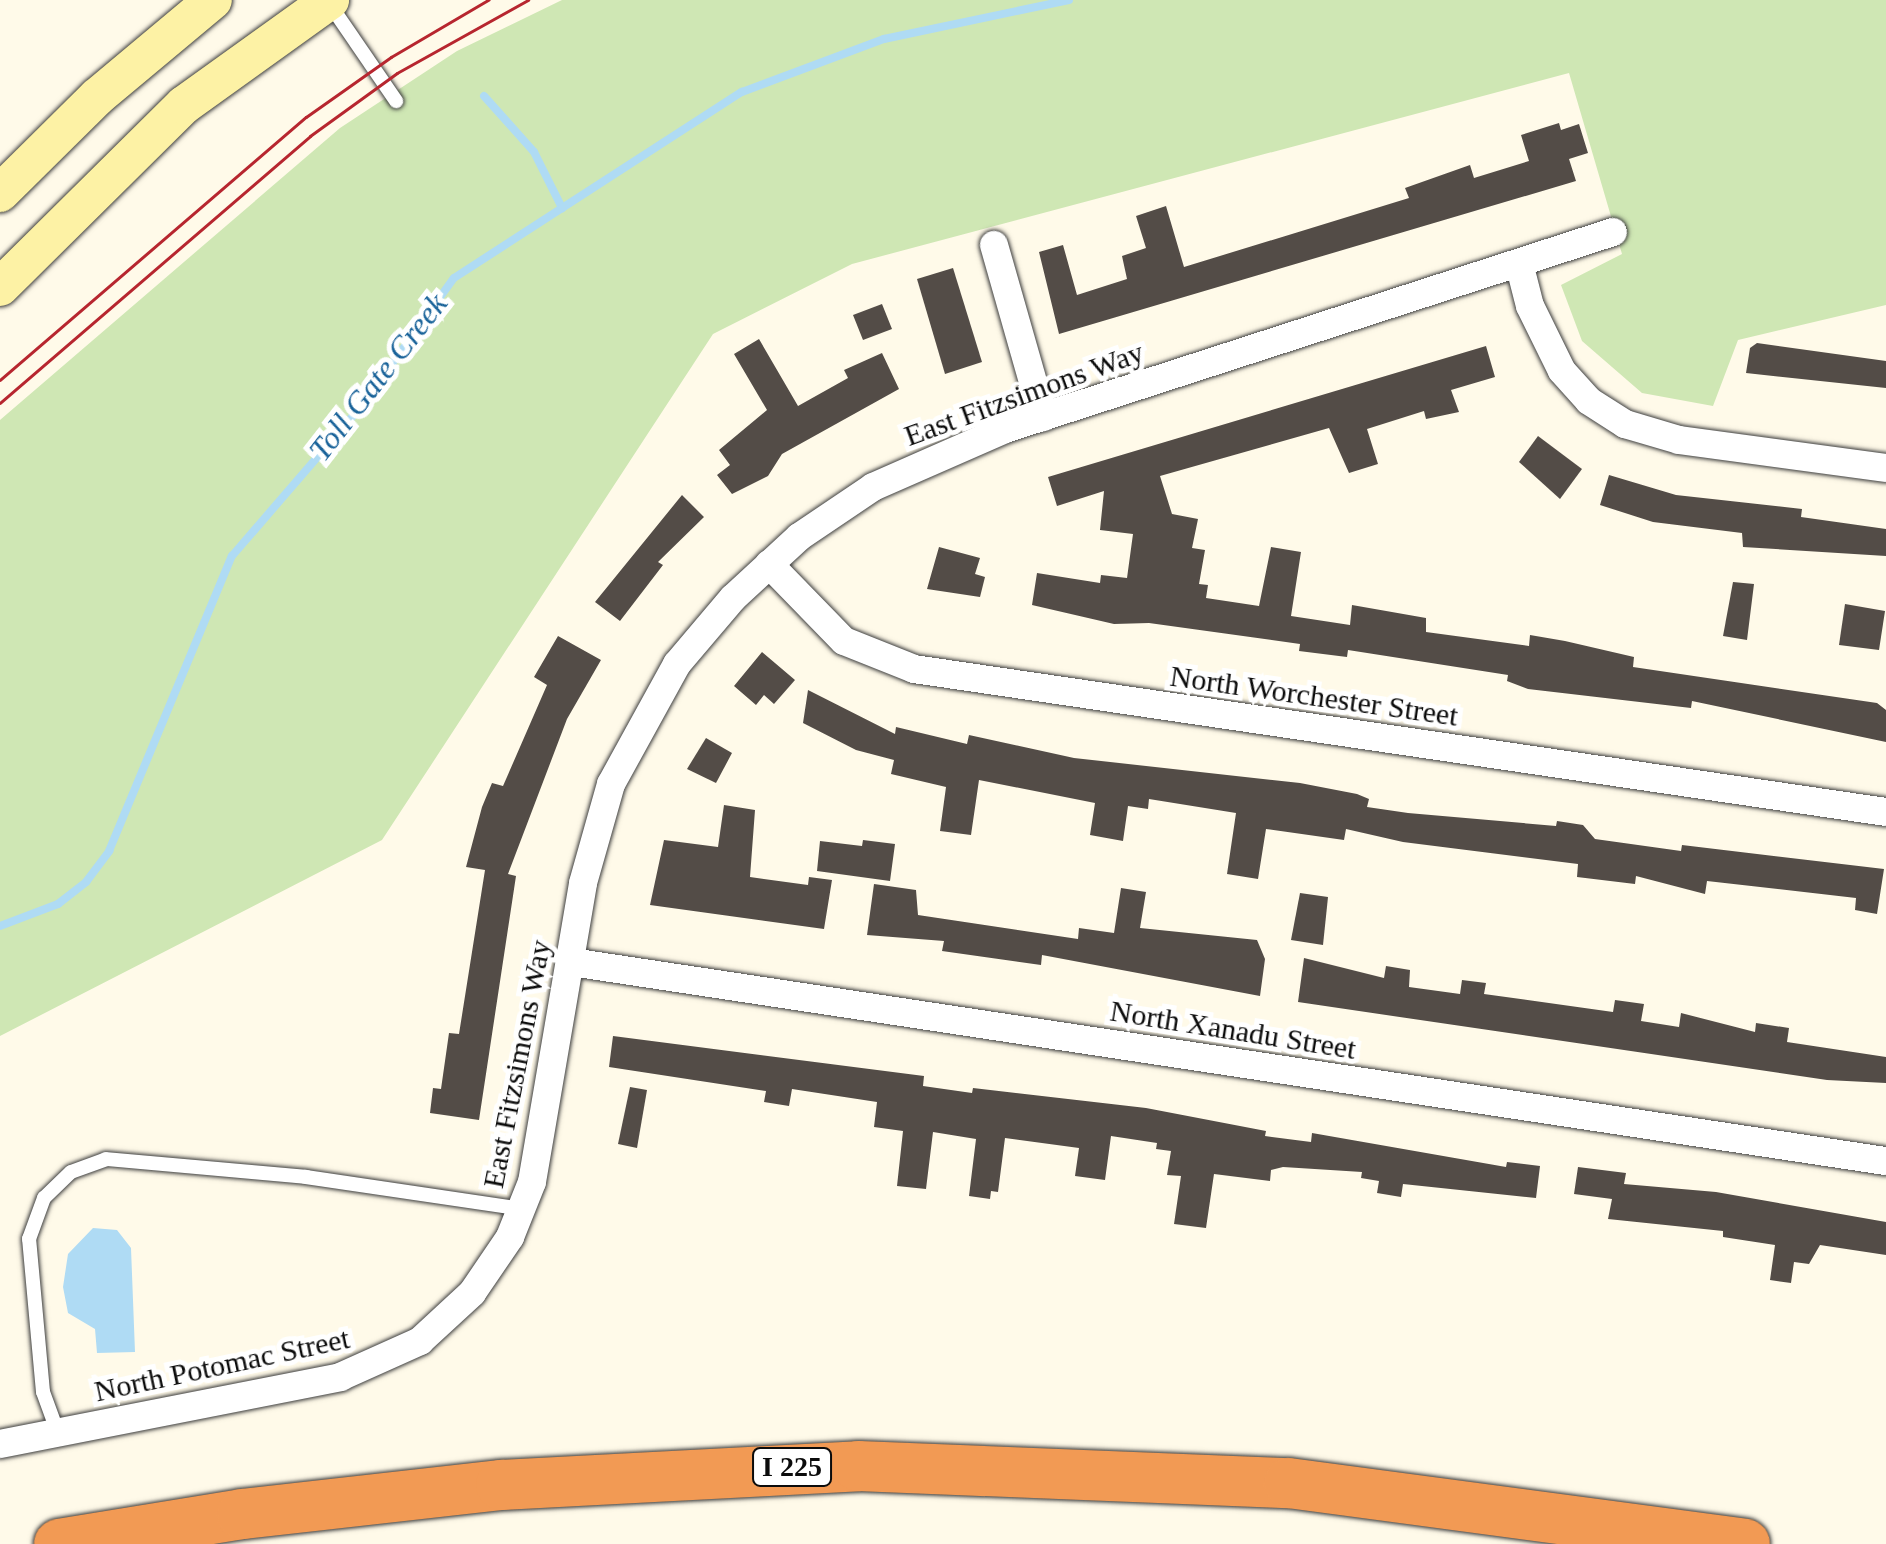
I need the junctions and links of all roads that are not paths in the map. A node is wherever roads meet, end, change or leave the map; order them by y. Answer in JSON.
{"nodes":[{"id":1,"x":213,"y":0,"type":"edge"},
{"id":2,"x":329,"y":1,"type":"edge"},
{"id":3,"x":396,"y":101,"type":"dead end"},
{"id":4,"x":0,"y":193,"type":"edge"},
{"id":5,"x":1612,"y":232,"type":"dead end"},
{"id":6,"x":994,"y":244,"type":"dead end"},
{"id":7,"x":1519,"y":264,"type":"junction"},
{"id":8,"x":0,"y":287,"type":"edge"},
{"id":9,"x":1043,"y":417,"type":"junction"},
{"id":10,"x":1886,"y":468,"type":"edge"},
{"id":11,"x":769,"y":564,"type":"junction"},
{"id":12,"x":1886,"y":812,"type":"edge"},
{"id":13,"x":571,"y":962,"type":"junction"},
{"id":14,"x":1886,"y":1161,"type":"edge"},
{"id":15,"x":522,"y":1209,"type":"junction"},
{"id":16,"x":486,"y":1276,"type":"joint"},
{"id":17,"x":58,"y":1433,"type":"junction"},
{"id":18,"x":0,"y":1444,"type":"edge"},
{"id":19,"x":60,"y":1544,"type":"edge"},
{"id":20,"x":1745,"y":1544,"type":"edge"}],
"edges":[{"from":1,"to":4,"type":"main road"},
{"from":2,"to":3,"type":"lane"},
{"from":2,"to":8,"type":"main road"},
{"from":5,"to":7,"type":"street","name":"East Fitzsimons Way"},
{"from":6,"to":9,"type":"street"},
{"from":7,"to":9,"type":"street","name":"East Fitzsimons Way"},
{"from":7,"to":10,"type":"street"},
{"from":9,"to":11,"type":"street","name":"East Fitzsimons Way"},
{"from":11,"to":12,"type":"street","name":"North Worchester Street"},
{"from":11,"to":13,"type":"street","name":"East Fitzsimons Way"},
{"from":13,"to":14,"type":"street","name":"North Xanadu Street"},
{"from":13,"to":15,"type":"street","name":"East Fitzsimons Way"},
{"from":15,"to":16,"type":"street","name":"East Fitzsimons Way"},
{"from":15,"to":17,"type":"lane"},
{"from":16,"to":17,"type":"street","name":"North Potomac Street"},
{"from":17,"to":18,"type":"street","name":"North Potomac Street"},
{"from":19,"to":20,"type":"highway","number":"I 225"}]}
